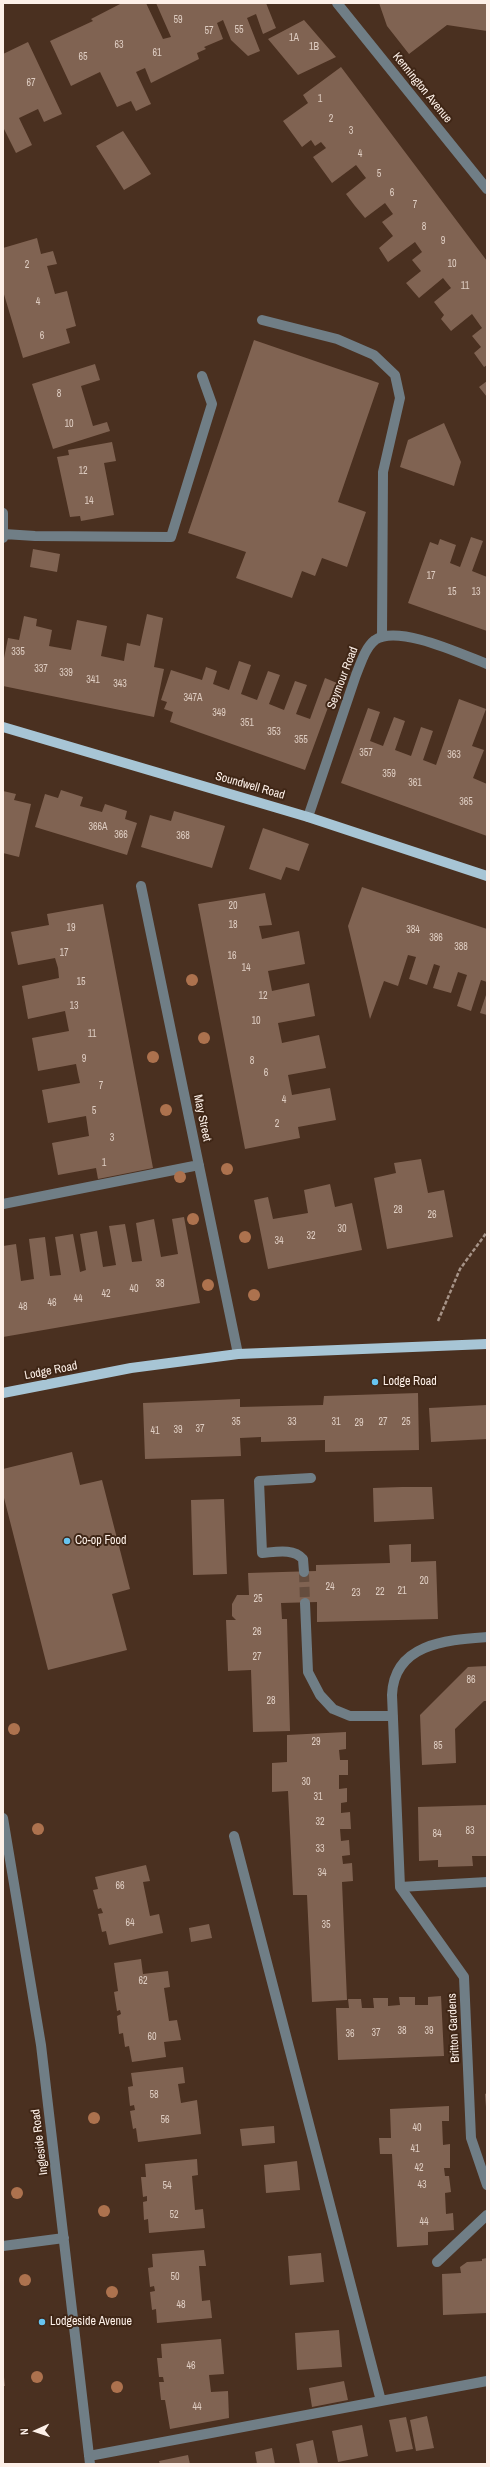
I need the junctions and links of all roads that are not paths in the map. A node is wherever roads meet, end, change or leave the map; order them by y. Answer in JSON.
{"nodes":[{"id":1,"x":337,"y":3,"type":"edge"},
{"id":2,"x":487,"y":189,"type":"edge"},
{"id":3,"x":262,"y":320,"type":"dead end"},
{"id":4,"x":202,"y":376,"type":"dead end"},
{"id":5,"x":3,"y":513,"type":"edge"},
{"id":6,"x":4,"y":536,"type":"edge"},
{"id":7,"x":382,"y":636,"type":"junction"},
{"id":8,"x":487,"y":664,"type":"edge"},
{"id":9,"x":3,"y":727,"type":"edge"},
{"id":10,"x":308,"y":817,"type":"junction"},
{"id":11,"x":487,"y":876,"type":"edge"},
{"id":12,"x":141,"y":886,"type":"dead end"},
{"id":13,"x":199,"y":1165,"type":"junction"},
{"id":14,"x":3,"y":1204,"type":"edge"},
{"id":15,"x":487,"y":1344,"type":"edge"},
{"id":16,"x":238,"y":1354,"type":"junction"},
{"id":17,"x":3,"y":1393,"type":"edge"},
{"id":18,"x":311,"y":1478,"type":"dead end"},
{"id":19,"x":304,"y":1572,"type":"tunnel mouth"},
{"id":20,"x":305,"y":1603,"type":"tunnel mouth"},
{"id":21,"x":487,"y":1637,"type":"edge"},
{"id":22,"x":393,"y":1716,"type":"junction"},
{"id":23,"x":3,"y":1818,"type":"edge"},
{"id":24,"x":234,"y":1836,"type":"dead end"},
{"id":25,"x":487,"y":1882,"type":"edge"},
{"id":26,"x":400,"y":1888,"type":"junction"},
{"id":27,"x":487,"y":2185,"type":"edge"},
{"id":28,"x":487,"y":2215,"type":"edge"},
{"id":29,"x":64,"y":2238,"type":"junction"},
{"id":30,"x":3,"y":2246,"type":"edge"},
{"id":31,"x":437,"y":2262,"type":"dead end"},
{"id":32,"x":487,"y":2381,"type":"edge"},
{"id":33,"x":381,"y":2401,"type":"junction"},
{"id":34,"x":89,"y":2460,"type":"edge"}],
"edges":[{"from":1,"to":2,"type":"street","name":"Kennington Avenue"},
{"from":3,"to":7,"type":"street"},
{"from":4,"to":6,"type":"street"},
{"from":5,"to":6,"type":"street"},
{"from":7,"to":8,"type":"street"},
{"from":7,"to":10,"type":"street","name":"Seymour Road"},
{"from":9,"to":10,"type":"main road","name":"Soundwell Road"},
{"from":10,"to":11,"type":"main road","name":"Soundwell Road"},
{"from":12,"to":13,"type":"street","name":"May Street"},
{"from":13,"to":14,"type":"street"},
{"from":13,"to":16,"type":"street","name":"May Street"},
{"from":15,"to":16,"type":"main road","name":"Lodge Road"},
{"from":16,"to":17,"type":"main road","name":"Lodge Road"},
{"from":18,"to":19,"type":"street"},
{"from":20,"to":22,"type":"street"},
{"from":21,"to":22,"type":"street"},
{"from":22,"to":26,"type":"street"},
{"from":23,"to":29,"type":"street","name":"Ingleside Road"},
{"from":24,"to":33,"type":"street"},
{"from":25,"to":26,"type":"street"},
{"from":26,"to":27,"type":"street","name":"Britton Gardens"},
{"from":28,"to":31,"type":"street"},
{"from":29,"to":30,"type":"street"},
{"from":29,"to":34,"type":"street","name":"Ingleside Road"},
{"from":32,"to":33,"type":"street"},
{"from":33,"to":34,"type":"street"}]}
